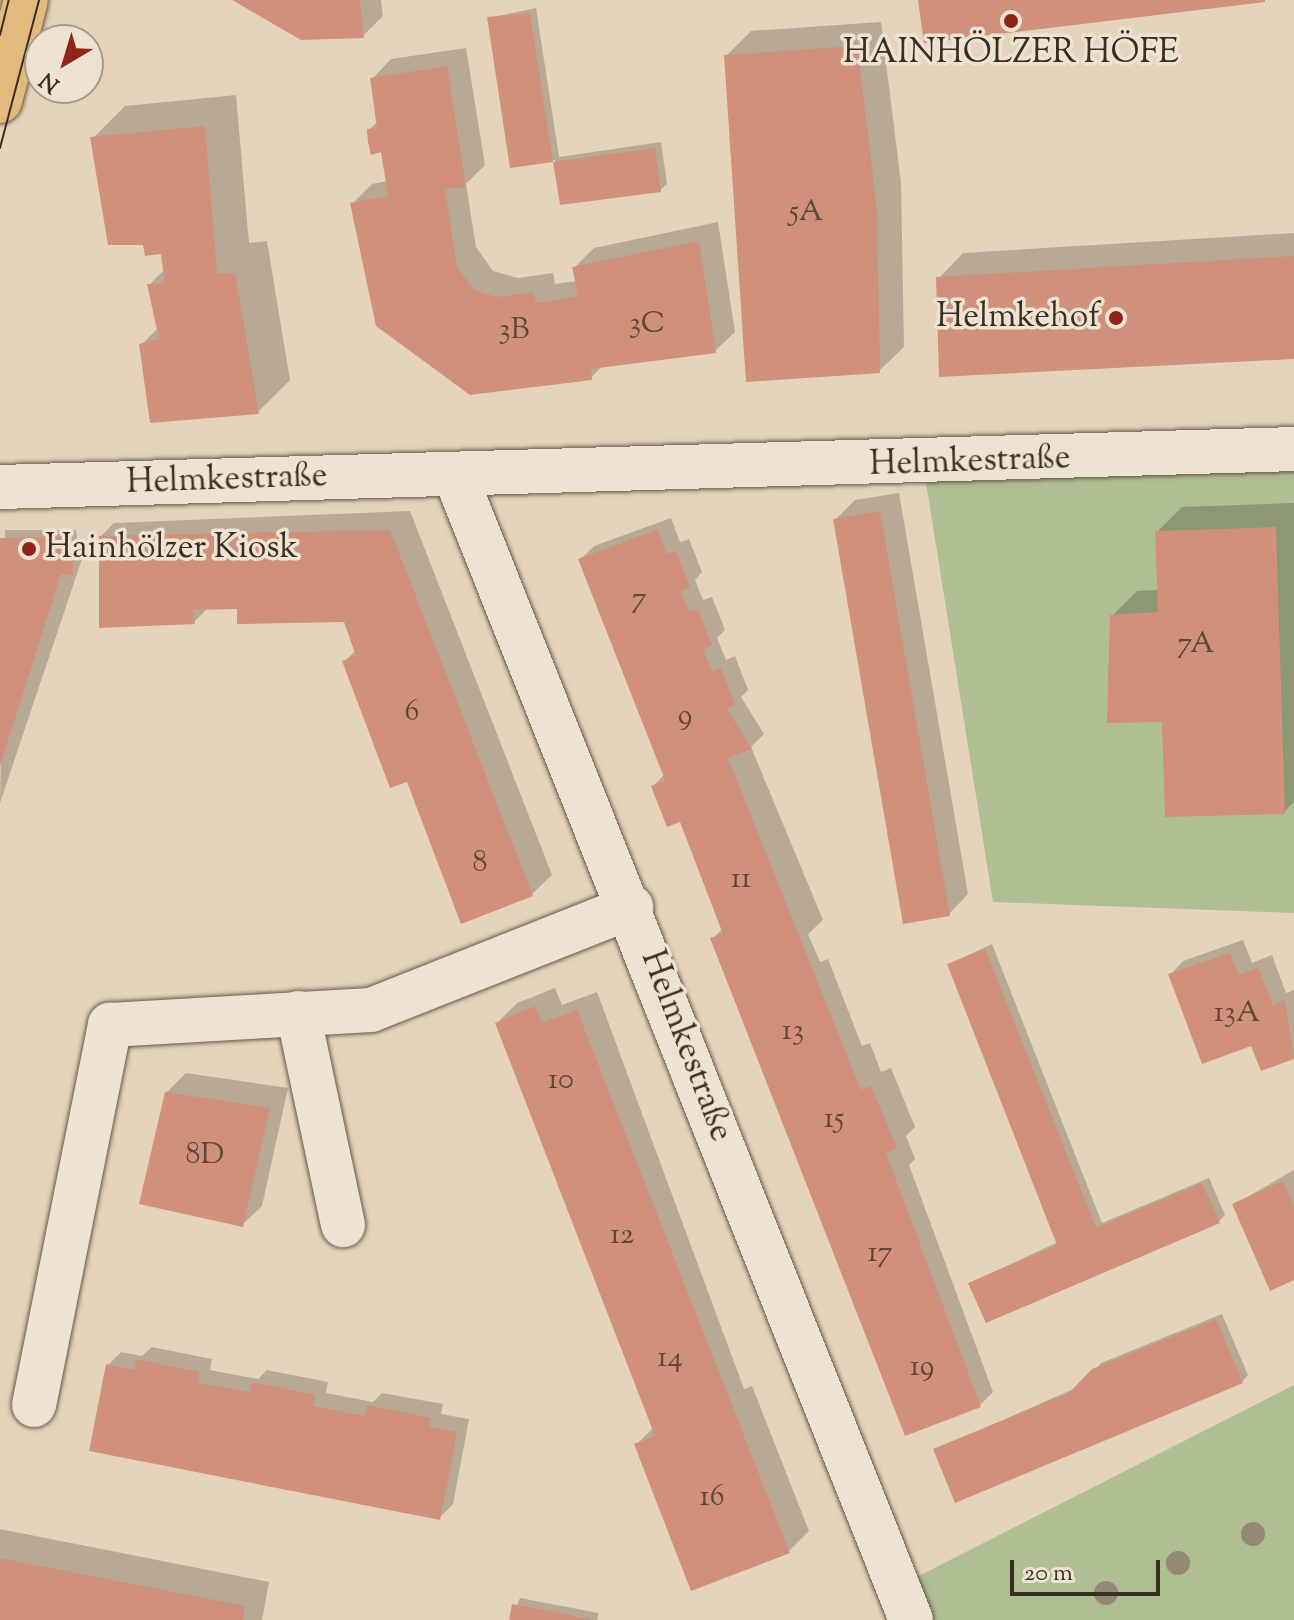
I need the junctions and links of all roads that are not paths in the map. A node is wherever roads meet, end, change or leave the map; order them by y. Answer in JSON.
{"nodes":[{"id":1,"x":26,"y":0,"type":"edge"},
{"id":2,"x":0,"y":101,"type":"edge"},
{"id":3,"x":1294,"y":449,"type":"edge"},
{"id":4,"x":455,"y":475,"type":"junction"},
{"id":5,"x":0,"y":487,"type":"edge"},
{"id":6,"x":631,"y":907,"type":"junction"},
{"id":7,"x":298,"y":1013,"type":"junction"},
{"id":8,"x":343,"y":1225,"type":"dead end"},
{"id":9,"x":34,"y":1405,"type":"dead end"},
{"id":10,"x":911,"y":1620,"type":"edge"}],
"edges":[{"from":1,"to":2,"type":"main road"},
{"from":3,"to":4,"type":"street","name":"Helmkestraße"},
{"from":4,"to":5,"type":"street","name":"Helmkestraße"},
{"from":4,"to":6,"type":"street","name":"Helmkestraße"},
{"from":6,"to":7,"type":"street"},
{"from":6,"to":10,"type":"street","name":"Helmkestraße"},
{"from":7,"to":8,"type":"street"},
{"from":7,"to":9,"type":"street"}]}
